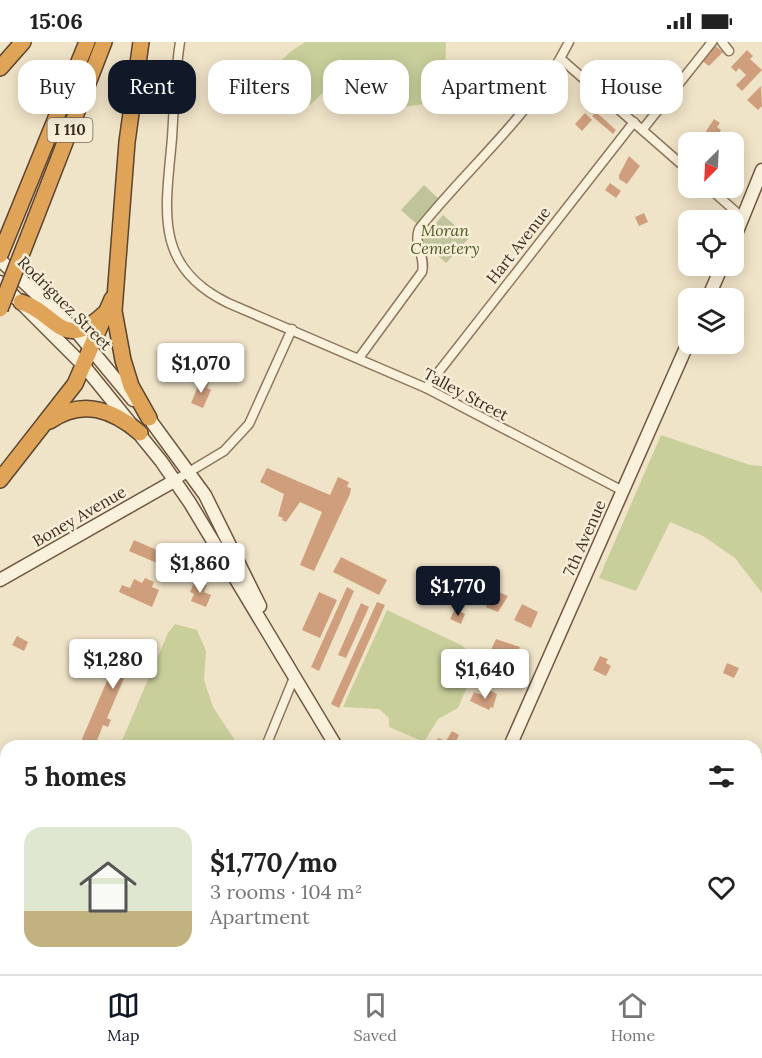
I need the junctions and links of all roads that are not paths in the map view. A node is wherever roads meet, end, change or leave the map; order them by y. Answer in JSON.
{"nodes":[{"id":1,"x":23,"y":42,"type":"edge"},
{"id":2,"x":87,"y":42,"type":"edge"},
{"id":3,"x":104,"y":42,"type":"edge"},
{"id":4,"x":141,"y":42,"type":"edge"},
{"id":5,"x":180,"y":42,"type":"edge"},
{"id":6,"x":569,"y":42,"type":"edge"},
{"id":7,"x":712,"y":42,"type":"edge"},
{"id":8,"x":722,"y":42,"type":"edge"},
{"id":9,"x":729,"y":51,"type":"dead end"},
{"id":10,"x":561,"y":59,"type":"junction"},
{"id":11,"x":0,"y":69,"type":"edge"},
{"id":12,"x":634,"y":122,"type":"junction"},
{"id":13,"x":643,"y":129,"type":"junction"},
{"id":14,"x":678,"y":161,"type":"edge"},
{"id":15,"x":762,"y":170,"type":"edge"},
{"id":16,"x":720,"y":198,"type":"edge"},
{"id":17,"x":734,"y":210,"type":"edge"},
{"id":18,"x":744,"y":215,"type":"edge"},
{"id":19,"x":0,"y":255,"type":"edge"},
{"id":20,"x":0,"y":261,"type":"edge"},
{"id":21,"x":0,"y":282,"type":"edge"},
{"id":22,"x":115,"y":293,"type":"junction"},
{"id":23,"x":21,"y":302,"type":"junction"},
{"id":24,"x":0,"y":309,"type":"edge"},
{"id":25,"x":107,"y":312,"type":"junction"},
{"id":26,"x":292,"y":329,"type":"junction"},
{"id":27,"x":75,"y":330,"type":"junction"},
{"id":28,"x":92,"y":351,"type":"junction"},
{"id":29,"x":683,"y":354,"type":"edge"},
{"id":30,"x":359,"y":358,"type":"junction"},
{"id":31,"x":84,"y":366,"type":"junction"},
{"id":32,"x":426,"y":388,"type":"junction"},
{"id":33,"x":149,"y":418,"type":"junction"},
{"id":34,"x":40,"y":428,"type":"junction"},
{"id":35,"x":140,"y":434,"type":"junction"},
{"id":36,"x":189,"y":471,"type":"junction"},
{"id":37,"x":0,"y":480,"type":"edge"},
{"id":38,"x":174,"y":481,"type":"junction"},
{"id":39,"x":623,"y":491,"type":"junction"},
{"id":40,"x":0,"y":580,"type":"edge"},
{"id":41,"x":276,"y":643,"type":"junction"},
{"id":42,"x":295,"y":674,"type":"junction"},
{"id":43,"x":268,"y":740,"type":"edge"},
{"id":44,"x":333,"y":740,"type":"edge"},
{"id":45,"x":513,"y":740,"type":"edge"}],
"edges":[{"from":1,"to":11,"type":"highway"},
{"from":2,"to":19,"type":"highway","number":"I 110"},
{"from":3,"to":24,"type":"highway","number":"I 110","bridge":true},
{"from":4,"to":22,"type":"highway"},
{"from":5,"to":26,"type":"street"},
{"from":6,"to":10,"type":"street"},
{"from":7,"to":13,"type":"street"},
{"from":8,"to":9,"type":"street"},
{"from":10,"to":12,"type":"street"},
{"from":10,"to":30,"type":"street"},
{"from":12,"to":13,"type":"street"},
{"from":12,"to":32,"type":"street","name":"Hart Avenue"},
{"from":13,"to":14,"type":"street"},
{"from":15,"to":18,"type":"main road"},
{"from":16,"to":17,"type":"street"},
{"from":20,"to":27,"type":"main road","name":"Rodriguez Street"},
{"from":21,"to":23,"type":"main road","name":"Rodriguez Street"},
{"from":22,"to":25,"type":"highway"},
{"from":22,"to":33,"type":"highway"},
{"from":23,"to":27,"type":"highway"},
{"from":23,"to":31,"type":"main road","name":"Rodriguez Street"},
{"from":25,"to":27,"type":"highway"},
{"from":25,"to":28,"type":"highway"},
{"from":26,"to":30,"type":"street","name":"Talley Street"},
{"from":26,"to":36,"type":"street"},
{"from":27,"to":28,"type":"main road","name":"Rodriguez Street"},
{"from":28,"to":31,"type":"highway"},
{"from":28,"to":33,"type":"main road","name":"Rodriguez Street"},
{"from":29,"to":39,"type":"main road","name":"7th Avenue"},
{"from":30,"to":32,"type":"street","name":"Talley Street"},
{"from":31,"to":34,"type":"highway"},
{"from":31,"to":35,"type":"main road","name":"Rodriguez Street"},
{"from":32,"to":39,"type":"street","name":"Talley Street"},
{"from":33,"to":36,"type":"main road","name":"Rodriguez Street"},
{"from":34,"to":35,"type":"highway"},
{"from":34,"to":37,"type":"highway"},
{"from":35,"to":38,"type":"main road","name":"Rodriguez Street"},
{"from":36,"to":38,"type":"street"},
{"from":36,"to":41,"type":"main road","name":"Rodriguez Street"},
{"from":38,"to":40,"type":"main road","name":"Boney Avenue"},
{"from":38,"to":41,"type":"main road","name":"Rodriguez Street"},
{"from":39,"to":45,"type":"main road","name":"7th Avenue"},
{"from":41,"to":42,"type":"main road","name":"Rodriguez Street"},
{"from":42,"to":43,"type":"street"},
{"from":42,"to":44,"type":"main road","name":"Rodriguez Street"}]}
